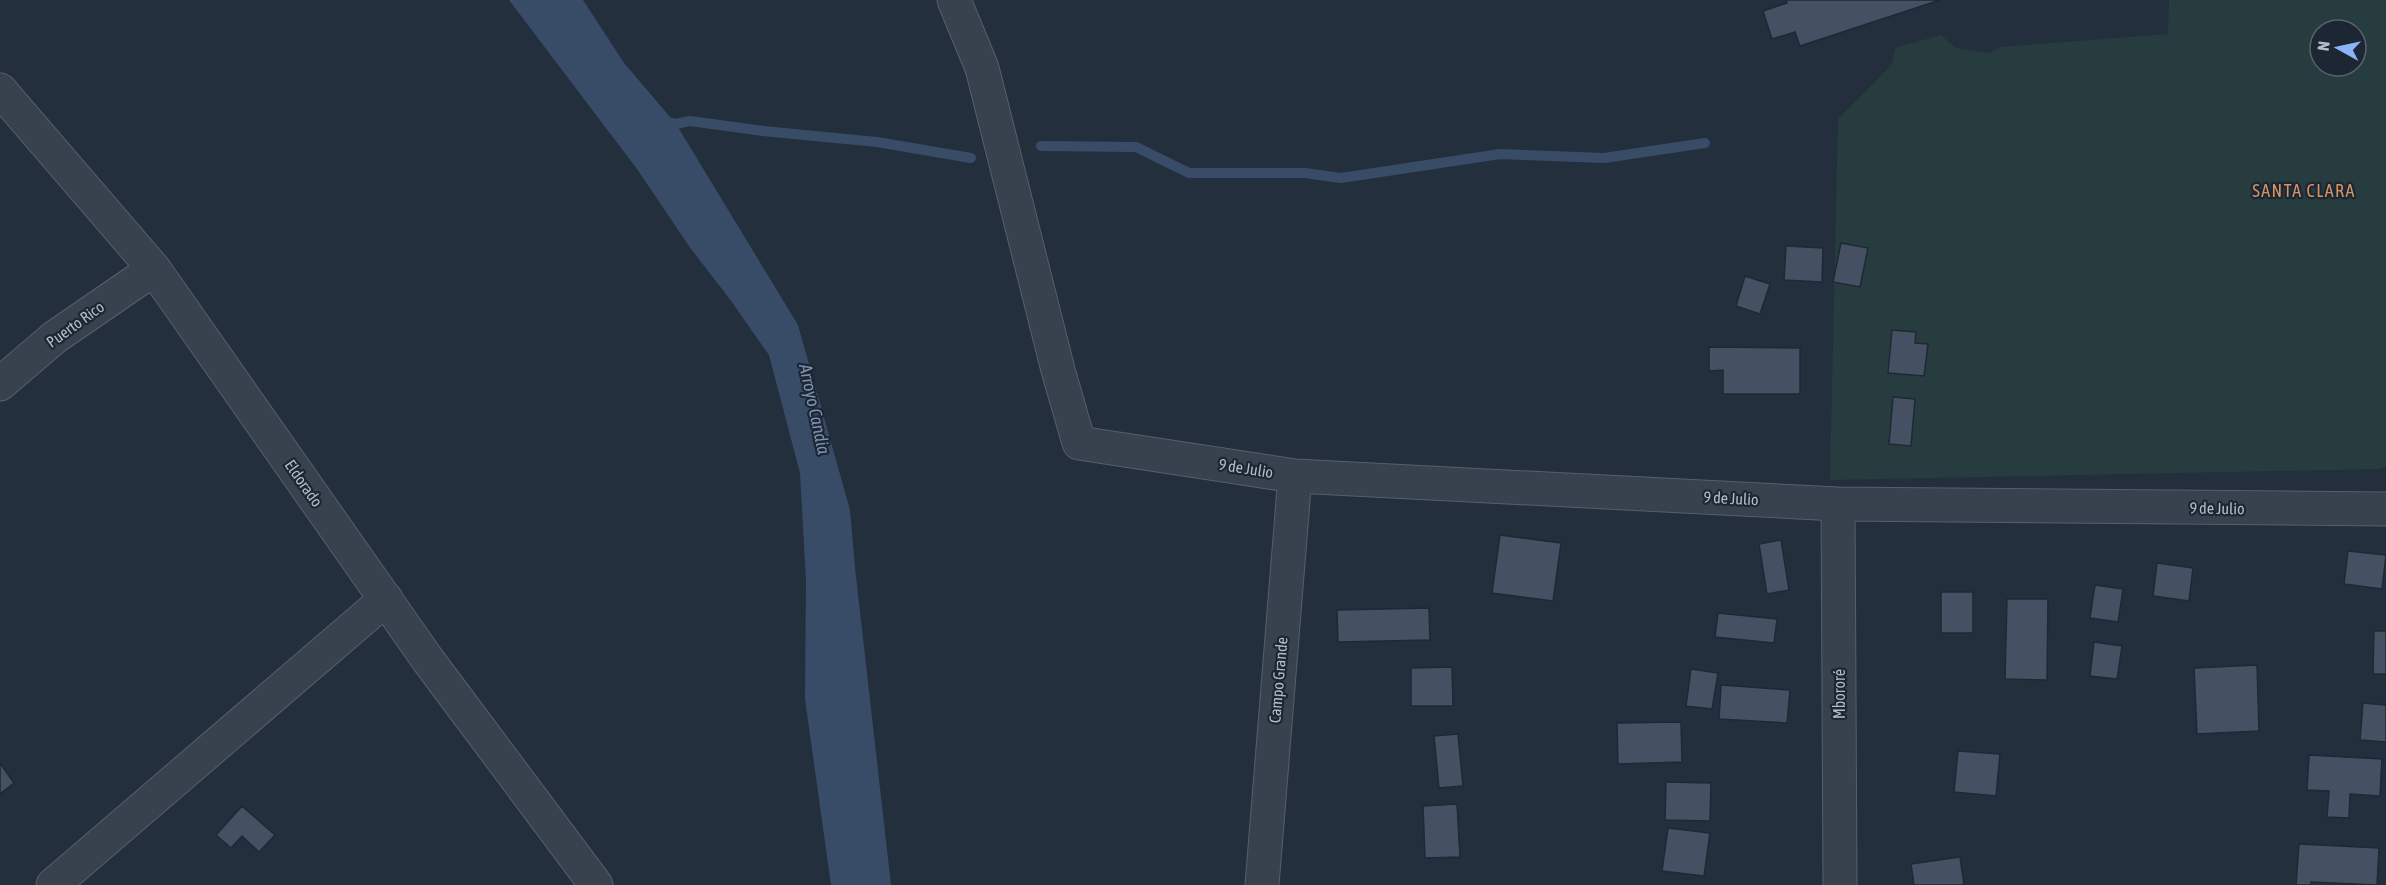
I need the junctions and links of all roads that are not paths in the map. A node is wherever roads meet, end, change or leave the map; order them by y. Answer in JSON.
{"nodes":[{"id":1,"x":954,"y":0,"type":"edge"},
{"id":2,"x":0,"y":90,"type":"edge"},
{"id":3,"x":154,"y":269,"type":"junction"},
{"id":4,"x":0,"y":384,"type":"edge"},
{"id":5,"x":1295,"y":476,"type":"junction"},
{"id":6,"x":1838,"y":504,"type":"junction"},
{"id":7,"x":2386,"y":509,"type":"edge"},
{"id":8,"x":386,"y":599,"type":"junction"},
{"id":9,"x":53,"y":885,"type":"edge"},
{"id":10,"x":596,"y":885,"type":"edge"},
{"id":11,"x":1262,"y":885,"type":"edge"},
{"id":12,"x":1839,"y":885,"type":"edge"}],
"edges":[{"from":1,"to":5,"type":"street","name":"9 de Julio"},
{"from":2,"to":3,"type":"street","name":"Eldorado"},
{"from":3,"to":4,"type":"street","name":"Puerto Rico"},
{"from":3,"to":8,"type":"street","name":"Eldorado"},
{"from":5,"to":6,"type":"street","name":"9 de Julio"},
{"from":5,"to":11,"type":"street","name":"Campo Grande"},
{"from":6,"to":7,"type":"street","name":"9 de Julio"},
{"from":6,"to":12,"type":"street","name":"Mbororé"},
{"from":8,"to":9,"type":"street"},
{"from":8,"to":10,"type":"street","name":"Eldorado"}]}
